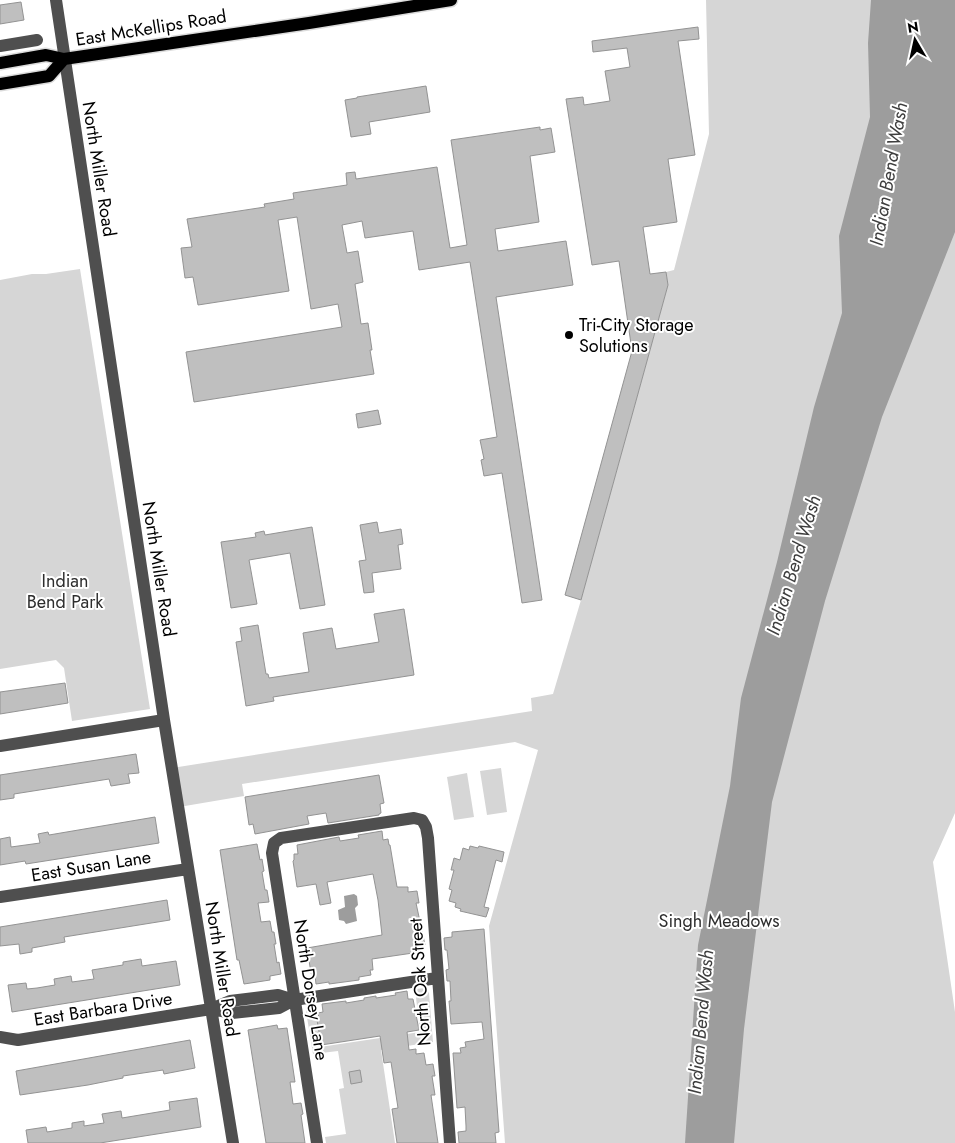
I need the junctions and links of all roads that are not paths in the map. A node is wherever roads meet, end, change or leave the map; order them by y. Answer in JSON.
{"nodes":[{"id":1,"x":56,"y":0,"type":"edge"},
{"id":2,"x":451,"y":0,"type":"edge"},
{"id":3,"x":37,"y":40,"type":"dead end"},
{"id":4,"x":0,"y":46,"type":"edge"},
{"id":5,"x":64,"y":59,"type":"junction"},
{"id":6,"x":0,"y":62,"type":"edge"},
{"id":7,"x":0,"y":84,"type":"edge"},
{"id":8,"x":164,"y":720,"type":"junction"},
{"id":9,"x":0,"y":746,"type":"edge"},
{"id":10,"x":422,"y":820,"type":"joint"},
{"id":11,"x":188,"y":869,"type":"junction"},
{"id":12,"x":0,"y":898,"type":"edge"},
{"id":13,"x":437,"y":978,"type":"junction"},
{"id":14,"x":294,"y":1000,"type":"junction"},
{"id":15,"x":211,"y":1009,"type":"junction"},
{"id":16,"x":0,"y":1038,"type":"edge"},
{"id":17,"x":233,"y":1143,"type":"edge"},
{"id":18,"x":317,"y":1143,"type":"edge"},
{"id":19,"x":450,"y":1143,"type":"edge"}],
"edges":[{"from":1,"to":5,"type":"street","name":"North Miller Road"},
{"from":2,"to":5,"type":"main road","name":"East McKellips Road"},
{"from":3,"to":4,"type":"street"},
{"from":5,"to":6,"type":"main road","name":"East McKellips Road"},
{"from":5,"to":7,"type":"main road","name":"East McKellips Road"},
{"from":5,"to":8,"type":"street","name":"North Miller Road"},
{"from":8,"to":9,"type":"street"},
{"from":8,"to":11,"type":"street","name":"North Miller Road"},
{"from":10,"to":13,"type":"street","name":"North Oak Street"},
{"from":10,"to":14,"type":"street","name":"North Dorsey Lane"},
{"from":11,"to":12,"type":"street","name":"East Susan Lane"},
{"from":11,"to":15,"type":"street","name":"North Miller Road"},
{"from":13,"to":14,"type":"street","name":"East Barbara Drive"},
{"from":13,"to":19,"type":"street","name":"North Oak Street"},
{"from":14,"to":15,"type":"street","name":"East Barbara Drive"},
{"from":14,"to":18,"type":"street","name":"North Dorsey Lane"},
{"from":15,"to":16,"type":"street","name":"East Barbara Drive"},
{"from":15,"to":17,"type":"street","name":"North Miller Road"}]}
